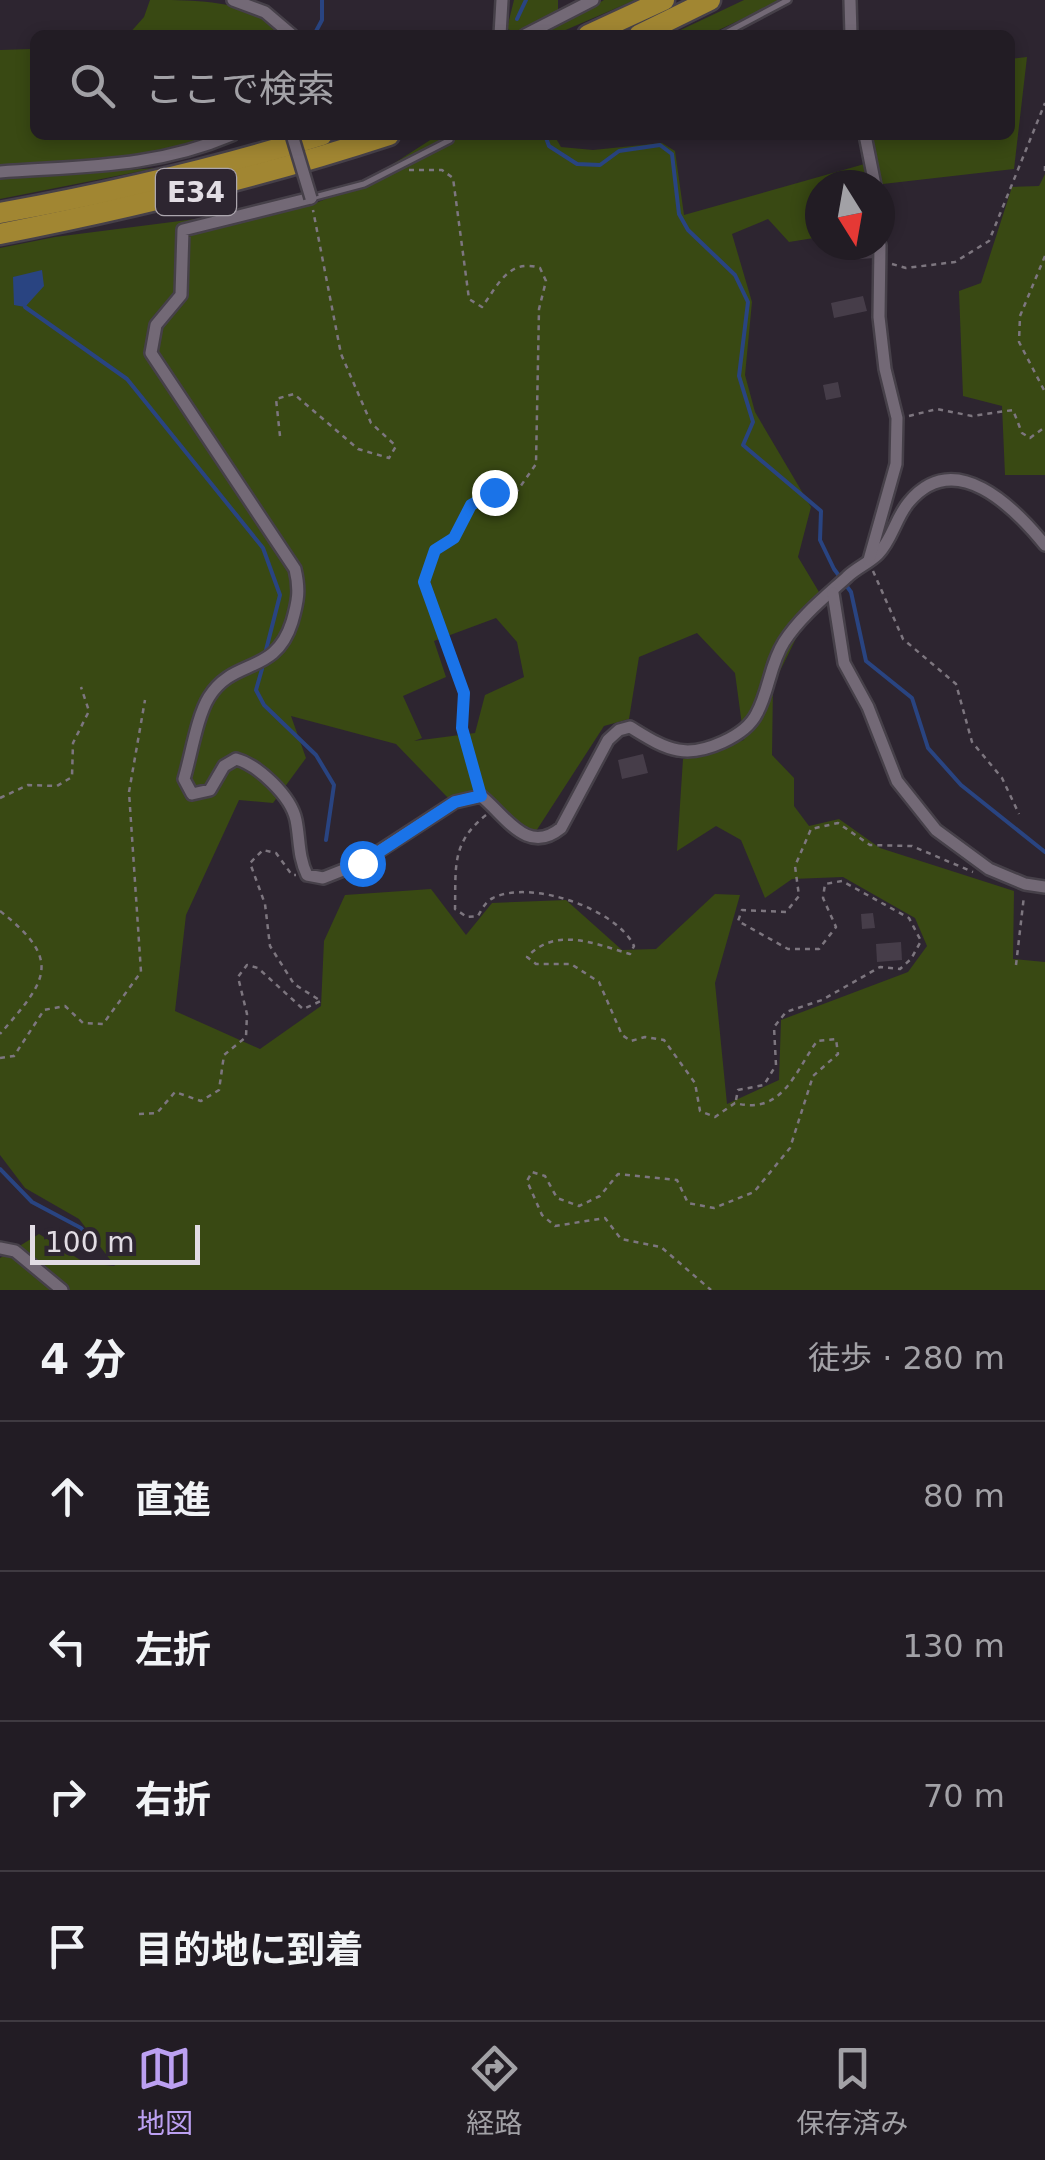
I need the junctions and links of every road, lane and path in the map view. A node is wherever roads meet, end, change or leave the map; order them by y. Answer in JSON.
{"nodes":[{"id":1,"x":233,"y":0,"type":"edge"},
{"id":2,"x":502,"y":0,"type":"edge"},
{"id":3,"x":594,"y":0,"type":"edge"},
{"id":4,"x":664,"y":0,"type":"edge"},
{"id":5,"x":710,"y":0,"type":"edge"},
{"id":6,"x":788,"y":0,"type":"edge"},
{"id":7,"x":850,"y":0,"type":"edge"},
{"id":8,"x":286,"y":30,"type":"edge"},
{"id":9,"x":500,"y":30,"type":"edge"},
{"id":10,"x":535,"y":30,"type":"edge"},
{"id":11,"x":599,"y":30,"type":"edge"},
{"id":12,"x":649,"y":30,"type":"edge"},
{"id":13,"x":731,"y":30,"type":"edge"},
{"id":14,"x":851,"y":30,"type":"edge"},
{"id":15,"x":1045,"y":103,"type":"edge"},
{"id":16,"x":220,"y":140,"type":"edge"},
{"id":17,"x":294,"y":140,"type":"edge"},
{"id":18,"x":306,"y":140,"type":"edge"},
{"id":19,"x":373,"y":140,"type":"edge"},
{"id":20,"x":450,"y":140,"type":"dead end"},
{"id":21,"x":866,"y":140,"type":"edge"},
{"id":22,"x":1045,"y":166,"type":"edge"},
{"id":23,"x":398,"y":170,"type":"junction"},
{"id":24,"x":872,"y":170,"type":"edge"},
{"id":25,"x":0,"y":172,"type":"edge"},
{"id":26,"x":1045,"y":174,"type":"edge"},
{"id":27,"x":311,"y":198,"type":"junction"},
{"id":28,"x":0,"y":213,"type":"edge"},
{"id":29,"x":0,"y":234,"type":"edge"},
{"id":30,"x":1045,"y":256,"type":"edge"},
{"id":31,"x":881,"y":262,"type":"joint"},
{"id":32,"x":1045,"y":392,"type":"edge"},
{"id":33,"x":897,"y":418,"type":"junction"},
{"id":34,"x":1045,"y":427,"type":"edge"},
{"id":35,"x":280,"y":436,"type":"dead end"},
{"id":36,"x":1045,"y":545,"type":"edge"},
{"id":37,"x":869,"y":561,"type":"junction"},
{"id":38,"x":835,"y":590,"type":"junction"},
{"id":39,"x":82,"y":687,"type":"dead end"},
{"id":40,"x":145,"y":700,"type":"dead end"},
{"id":41,"x":481,"y":796,"type":"junction"},
{"id":42,"x":0,"y":798,"type":"edge"},
{"id":43,"x":494,"y":807,"type":"junction"},
{"id":44,"x":1019,"y":814,"type":"dead end"},
{"id":45,"x":989,"y":869,"type":"junction"},
{"id":46,"x":307,"y":875,"type":"junction"},
{"id":47,"x":1025,"y":884,"type":"junction"},
{"id":48,"x":1045,"y":887,"type":"edge"},
{"id":49,"x":0,"y":911,"type":"edge"},
{"id":50,"x":1016,"y":966,"type":"dead end"},
{"id":51,"x":0,"y":1034,"type":"edge"},
{"id":52,"x":0,"y":1058,"type":"edge"},
{"id":53,"x":736,"y":1103,"type":"junction"},
{"id":54,"x":139,"y":1114,"type":"dead end"},
{"id":55,"x":0,"y":1248,"type":"edge"},
{"id":56,"x":62,"y":1290,"type":"edge"},
{"id":57,"x":712,"y":1290,"type":"edge"}],
"edges":[{"from":1,"to":8,"type":"street"},
{"from":2,"to":9,"type":"street"},
{"from":3,"to":10,"type":"street"},
{"from":4,"to":11,"type":"highway"},
{"from":5,"to":12,"type":"highway"},
{"from":6,"to":13,"type":"lane"},
{"from":7,"to":14,"type":"street"},
{"from":15,"to":31,"type":"path"},
{"from":16,"to":25,"type":"street"},
{"from":17,"to":27,"type":"street","bridge":true},
{"from":18,"to":28,"type":"highway","number":"E34"},
{"from":19,"to":29,"type":"highway","number":"E34"},
{"from":20,"to":23,"type":"lane"},
{"from":21,"to":24,"type":"street"},
{"from":22,"to":26,"type":"path"},
{"from":23,"to":27,"type":"lane"},
{"from":23,"to":41,"type":"path"},
{"from":27,"to":35,"type":"path"},
{"from":27,"to":46,"type":"street"},
{"from":30,"to":32,"type":"path"},
{"from":31,"to":33,"type":"street"},
{"from":33,"to":34,"type":"path"},
{"from":33,"to":37,"type":"street"},
{"from":36,"to":37,"type":"street"},
{"from":37,"to":38,"type":"street"},
{"from":37,"to":44,"type":"path"},
{"from":38,"to":43,"type":"street"},
{"from":38,"to":45,"type":"street"},
{"from":39,"to":42,"type":"path"},
{"from":40,"to":52,"type":"path"},
{"from":41,"to":43,"type":"street"},
{"from":41,"to":46,"type":"street"},
{"from":43,"to":53,"type":"path"},
{"from":45,"to":47,"type":"street"},
{"from":45,"to":53,"type":"path"},
{"from":46,"to":54,"type":"path"},
{"from":47,"to":48,"type":"street"},
{"from":47,"to":50,"type":"path"},
{"from":49,"to":51,"type":"path"},
{"from":53,"to":57,"type":"path"},
{"from":55,"to":56,"type":"street"}]}
